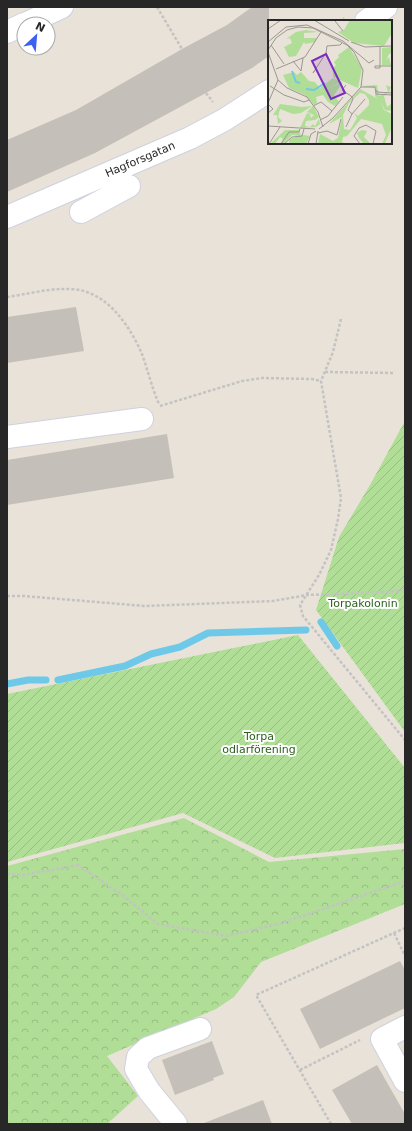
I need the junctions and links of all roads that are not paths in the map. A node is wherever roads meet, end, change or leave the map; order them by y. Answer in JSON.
{"nodes":[{"id":1,"x":62,"y":7,"type":"edge"},
{"id":2,"x":386,"y":7,"type":"edge"},
{"id":3,"x":42,"y":16,"type":"edge"},
{"id":4,"x":367,"y":20,"type":"edge"},
{"id":5,"x":268,"y":92,"type":"edge"},
{"id":6,"x":129,"y":186,"type":"dead end"},
{"id":7,"x":81,"y":212,"type":"dead end"},
{"id":8,"x":7,"y":217,"type":"edge"},
{"id":9,"x":142,"y":419,"type":"road end"},
{"id":10,"x":7,"y":437,"type":"edge"},
{"id":11,"x":405,"y":1027,"type":"edge"},
{"id":12,"x":200,"y":1029,"type":"dead end"},
{"id":13,"x":405,"y":1080,"type":"edge"},
{"id":14,"x":176,"y":1124,"type":"edge"}],
"edges":[{"from":1,"to":3,"type":"street"},
{"from":2,"to":4,"type":"street"},
{"from":5,"to":8,"type":"street","name":"Hagforsgatan"},
{"from":6,"to":7,"type":"street"},
{"from":9,"to":10,"type":"street"},
{"from":11,"to":13,"type":"street"},
{"from":12,"to":14,"type":"street"}]}
